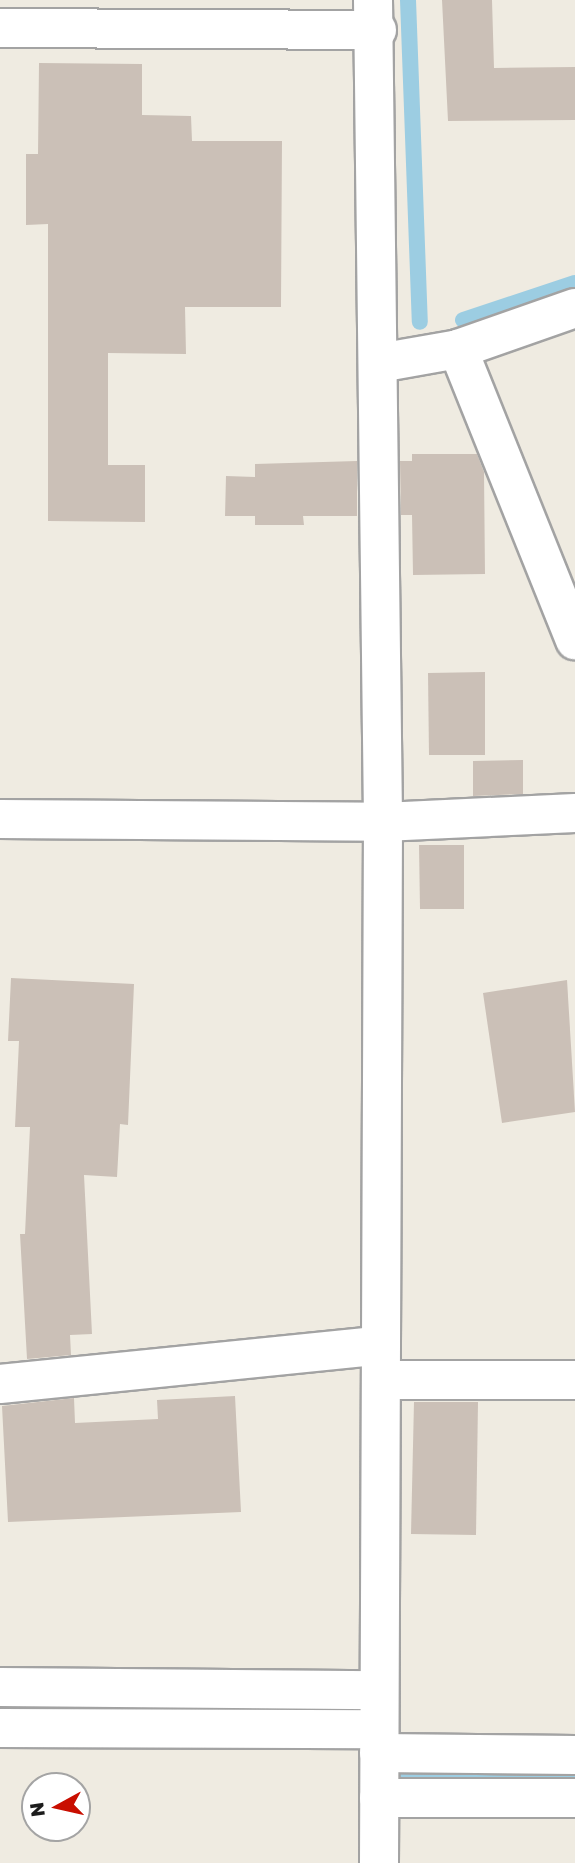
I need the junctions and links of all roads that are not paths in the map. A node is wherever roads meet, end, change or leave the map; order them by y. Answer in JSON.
{"nodes":[{"id":1,"x":375,"y":15,"type":"edge"},
{"id":2,"x":0,"y":28,"type":"edge"},
{"id":3,"x":575,"y":308,"type":"edge"},
{"id":4,"x":458,"y":349,"type":"junction"},
{"id":5,"x":379,"y":363,"type":"junction"},
{"id":6,"x":575,"y":640,"type":"edge"},
{"id":7,"x":575,"y":813,"type":"edge"},
{"id":8,"x":0,"y":819,"type":"edge"},
{"id":9,"x":383,"y":822,"type":"junction"},
{"id":10,"x":381,"y":1362,"type":"junction"},
{"id":11,"x":575,"y":1380,"type":"edge"},
{"id":12,"x":0,"y":1384,"type":"edge"},
{"id":13,"x":0,"y":1687,"type":"edge"},
{"id":14,"x":379,"y":1689,"type":"junction"},
{"id":15,"x":0,"y":1728,"type":"edge"},
{"id":16,"x":379,"y":1741,"type":"junction"},
{"id":17,"x":575,"y":1755,"type":"edge"},
{"id":18,"x":379,"y":1798,"type":"junction"},
{"id":19,"x":575,"y":1798,"type":"edge"},
{"id":20,"x":379,"y":1863,"type":"edge"}],
"edges":[{"from":1,"to":2,"type":"street"},
{"from":1,"to":5,"type":"street"},
{"from":3,"to":4,"type":"street"},
{"from":4,"to":5,"type":"street"},
{"from":4,"to":6,"type":"street"},
{"from":5,"to":9,"type":"street"},
{"from":7,"to":9,"type":"street"},
{"from":8,"to":9,"type":"street"},
{"from":9,"to":10,"type":"street"},
{"from":10,"to":11,"type":"street"},
{"from":10,"to":12,"type":"street"},
{"from":10,"to":14,"type":"street"},
{"from":13,"to":14,"type":"street"},
{"from":14,"to":16,"type":"street"},
{"from":15,"to":16,"type":"street"},
{"from":16,"to":17,"type":"street"},
{"from":16,"to":18,"type":"street"},
{"from":18,"to":19,"type":"street"},
{"from":18,"to":20,"type":"street"}]}
